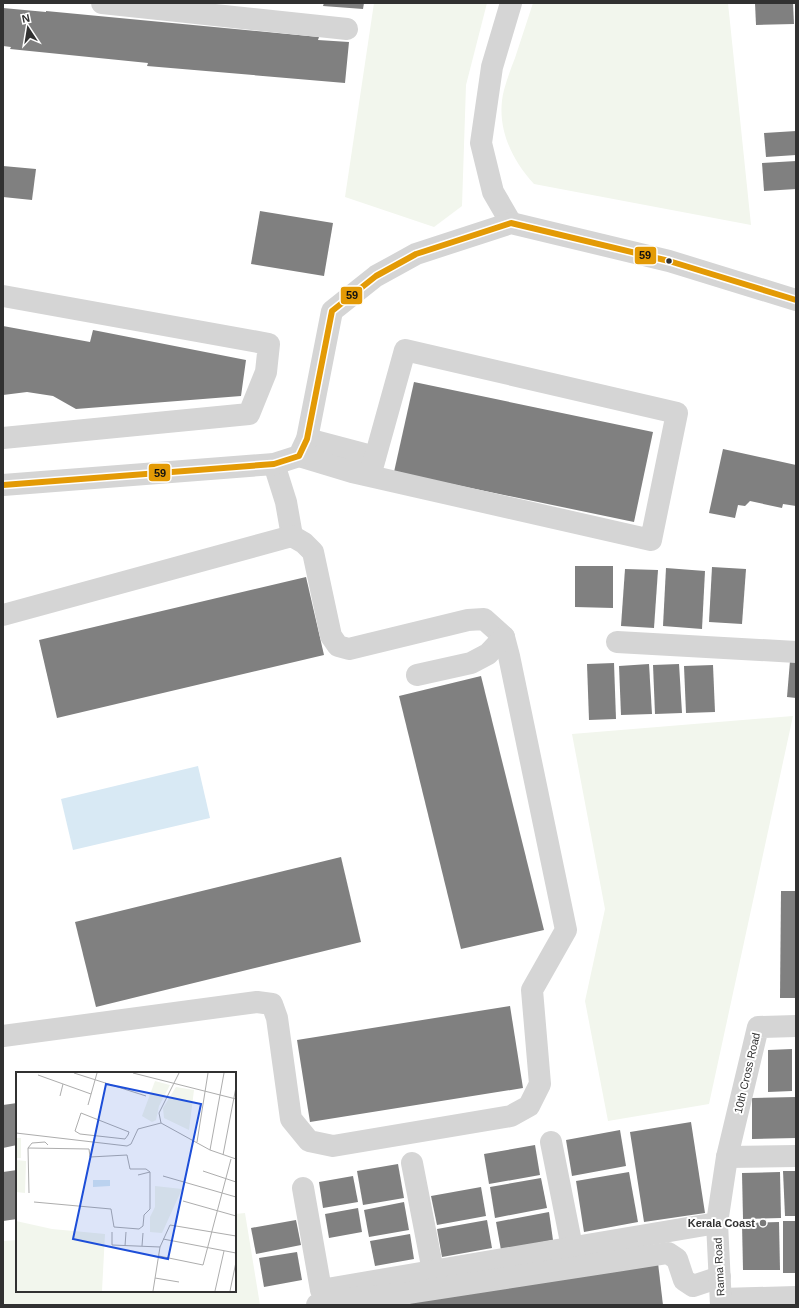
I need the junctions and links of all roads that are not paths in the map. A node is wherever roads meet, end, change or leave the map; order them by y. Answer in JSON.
{"nodes":[{"id":1,"x":102,"y":3,"type":"edge"},
{"id":2,"x":511,"y":3,"type":"edge"},
{"id":3,"x":347,"y":29,"type":"dead end"},
{"id":4,"x":511,"y":223,"type":"junction"},
{"id":5,"x":3,"y":296,"type":"edge"},
{"id":6,"x":796,"y":300,"type":"edge"},
{"id":7,"x":3,"y":438,"type":"edge"},
{"id":8,"x":303,"y":448,"type":"junction"},
{"id":9,"x":274,"y":464,"type":"junction"},
{"id":10,"x":373,"y":467,"type":"junction"},
{"id":11,"x":3,"y":485,"type":"edge"},
{"id":12,"x":292,"y":536,"type":"junction"},
{"id":13,"x":3,"y":615,"type":"edge"},
{"id":14,"x":504,"y":638,"type":"junction"},
{"id":15,"x":616,"y":642,"type":"dead end"},
{"id":16,"x":796,"y":652,"type":"edge"},
{"id":17,"x":417,"y":675,"type":"dead end"},
{"id":18,"x":796,"y":1026,"type":"edge"},
{"id":19,"x":3,"y":1036,"type":"edge"},
{"id":20,"x":551,"y":1142,"type":"dead end"},
{"id":21,"x":796,"y":1156,"type":"edge"},
{"id":22,"x":727,"y":1157,"type":"junction"},
{"id":23,"x":412,"y":1163,"type":"dead end"},
{"id":24,"x":303,"y":1188,"type":"dead end"},
{"id":25,"x":717,"y":1222,"type":"junction"},
{"id":26,"x":572,"y":1247,"type":"junction"},
{"id":27,"x":432,"y":1271,"type":"junction"},
{"id":28,"x":720,"y":1277,"type":"junction"},
{"id":29,"x":796,"y":1297,"type":"edge"},
{"id":30,"x":721,"y":1302,"type":"edge"},
{"id":31,"x":317,"y":1305,"type":"edge"}],
"edges":[{"from":1,"to":3,"type":"street"},
{"from":2,"to":4,"type":"street"},
{"from":4,"to":6,"type":"street"},
{"from":4,"to":8,"type":"street"},
{"from":5,"to":7,"type":"street"},
{"from":8,"to":9,"type":"street"},
{"from":8,"to":10,"type":"street"},
{"from":9,"to":11,"type":"street"},
{"from":9,"to":12,"type":"street"},
{"from":10,"to":10,"type":"street"},
{"from":12,"to":13,"type":"street"},
{"from":12,"to":14,"type":"street"},
{"from":14,"to":17,"type":"street"},
{"from":14,"to":19,"type":"street"},
{"from":15,"to":16,"type":"street"},
{"from":18,"to":22,"type":"street","name":"10th Cross Road"},
{"from":20,"to":26,"type":"street"},
{"from":21,"to":22,"type":"street"},
{"from":22,"to":25,"type":"street","name":"Rama Road"},
{"from":23,"to":27,"type":"street"},
{"from":24,"to":27,"type":"street"},
{"from":25,"to":26,"type":"street"},
{"from":25,"to":28,"type":"street","name":"Rama Road"},
{"from":26,"to":27,"type":"street"},
{"from":28,"to":30,"type":"street","name":"Rama Road"},
{"from":28,"to":31,"type":"street"},
{"from":29,"to":30,"type":"street"}]}
